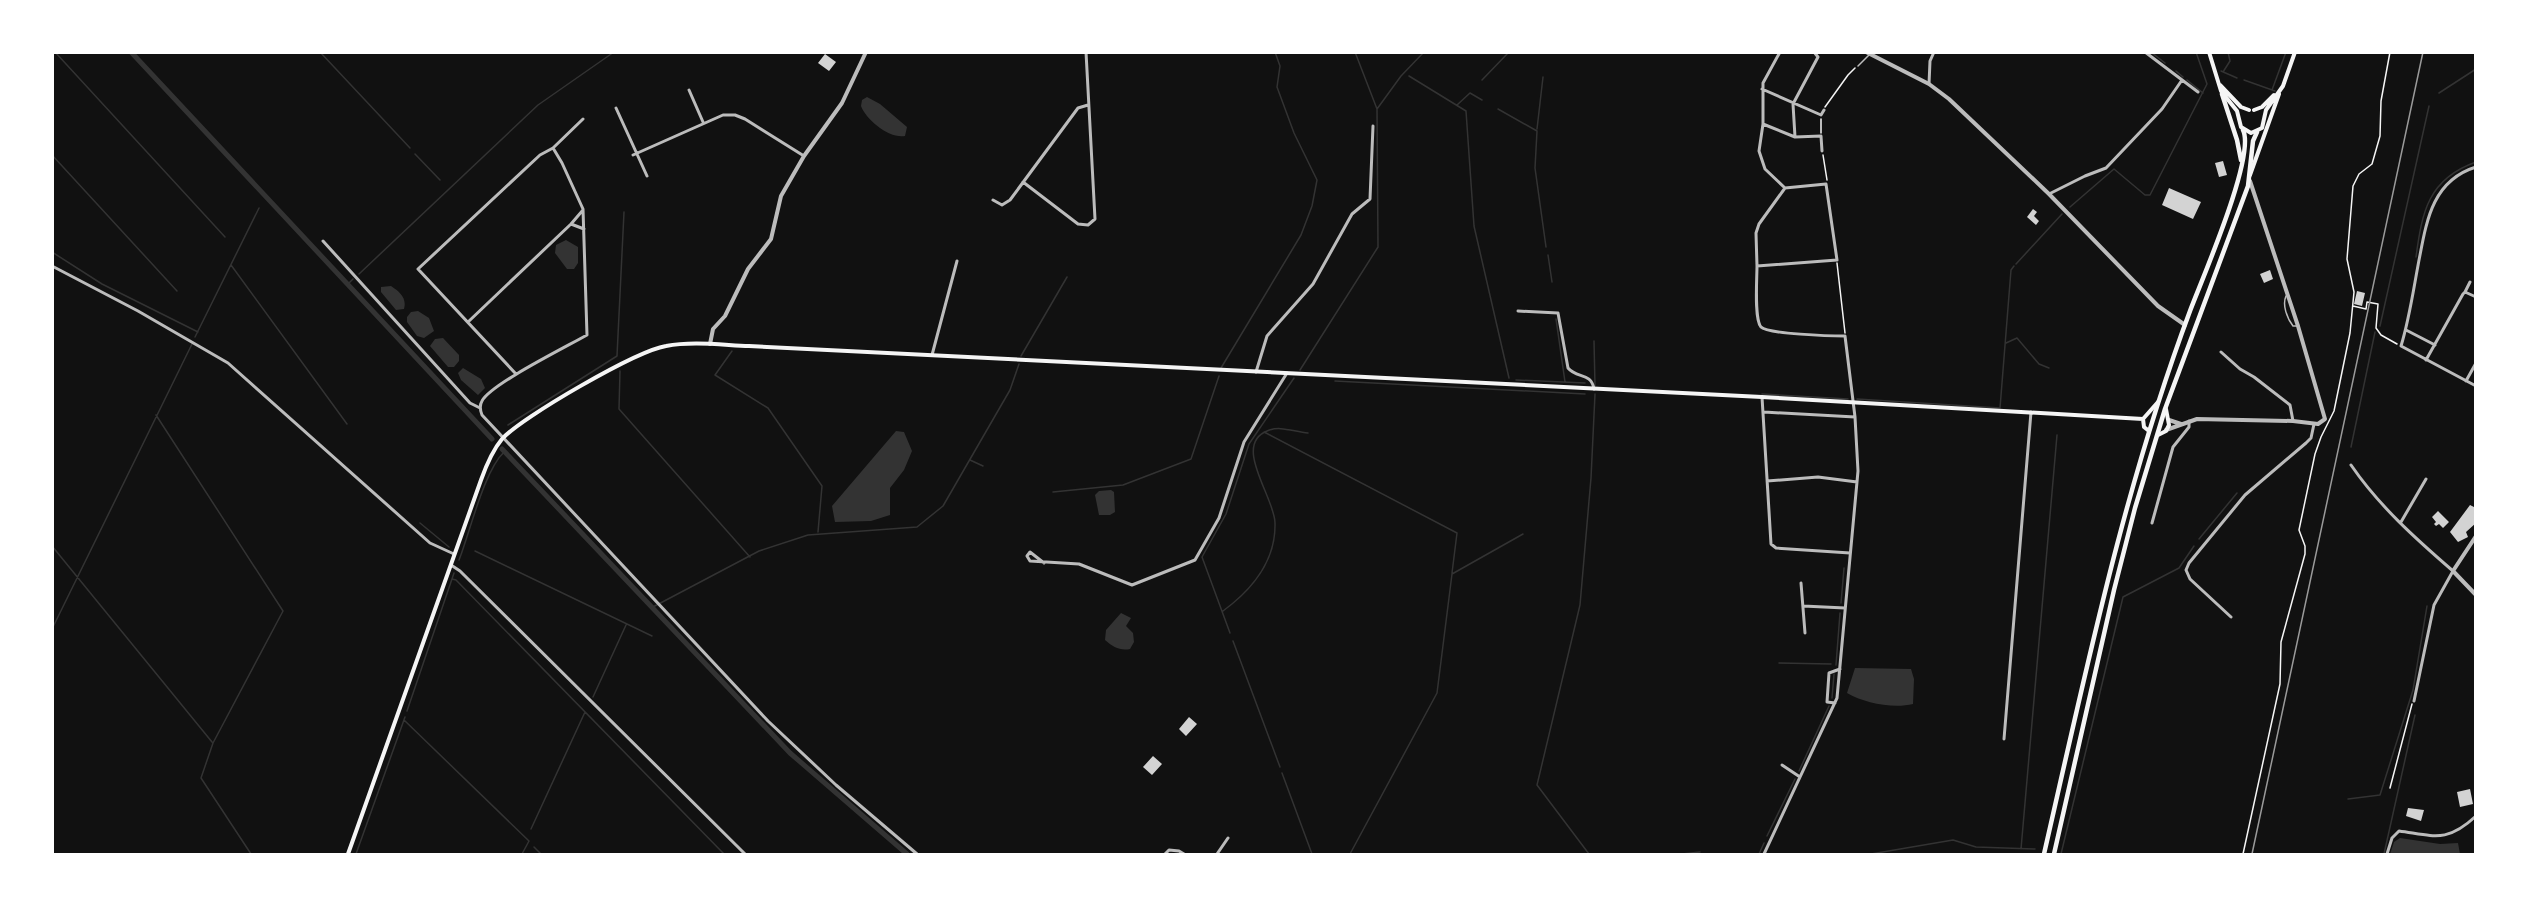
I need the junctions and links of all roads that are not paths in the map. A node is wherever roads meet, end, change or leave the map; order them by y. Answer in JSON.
{"nodes":[{"id":1,"x":866,"y":52,"type":"edge"},
{"id":2,"x":1086,"y":52,"type":"edge"},
{"id":3,"x":1780,"y":52,"type":"edge"},
{"id":4,"x":1814,"y":52,"type":"edge"},
{"id":5,"x":1934,"y":52,"type":"edge"},
{"id":6,"x":2145,"y":52,"type":"edge"},
{"id":7,"x":2209,"y":52,"type":"edge"},
{"id":8,"x":2295,"y":52,"type":"edge"},
{"id":9,"x":1868,"y":53,"type":"edge"},
{"id":10,"x":1858,"y":66,"type":"road end"},
{"id":11,"x":2182,"y":80,"type":"junction"},
{"id":12,"x":2218,"y":82,"type":"junction"},
{"id":13,"x":1929,"y":84,"type":"junction"},
{"id":14,"x":1762,"y":89,"type":"junction"},
{"id":15,"x":689,"y":90,"type":"dead end"},
{"id":16,"x":2280,"y":91,"type":"junction"},
{"id":17,"x":2198,"y":92,"type":"dead end"},
{"id":18,"x":2222,"y":94,"type":"junction"},
{"id":19,"x":1793,"y":104,"type":"junction"},
{"id":20,"x":1089,"y":105,"type":"junction"},
{"id":21,"x":616,"y":108,"type":"dead end"},
{"id":22,"x":1824,"y":110,"type":"road end"},
{"id":23,"x":2252,"y":110,"type":"junction"},
{"id":24,"x":2263,"y":118,"type":"junction"},
{"id":25,"x":583,"y":119,"type":"dead end"},
{"id":26,"x":2240,"y":119,"type":"junction"},
{"id":27,"x":703,"y":122,"type":"junction"},
{"id":28,"x":1763,"y":124,"type":"junction"},
{"id":29,"x":1372,"y":126,"type":"dead end"},
{"id":30,"x":2243,"y":130,"type":"junction"},
{"id":31,"x":2257,"y":132,"type":"junction"},
{"id":32,"x":1795,"y":137,"type":"junction"},
{"id":33,"x":553,"y":148,"type":"junction"},
{"id":34,"x":1822,"y":151,"type":"road end"},
{"id":35,"x":635,"y":154,"type":"junction"},
{"id":36,"x":804,"y":156,"type":"junction"},
{"id":37,"x":2475,"y":167,"type":"edge"},
{"id":38,"x":2241,"y":172,"type":"junction"},
{"id":39,"x":647,"y":176,"type":"dead end"},
{"id":40,"x":2249,"y":178,"type":"junction"},
{"id":41,"x":1023,"y":182,"type":"junction"},
{"id":42,"x":1785,"y":188,"type":"junction"},
{"id":43,"x":2049,"y":194,"type":"junction"},
{"id":44,"x":993,"y":200,"type":"dead end"},
{"id":45,"x":583,"y":210,"type":"junction"},
{"id":46,"x":572,"y":224,"type":"junction"},
{"id":47,"x":584,"y":229,"type":"junction"},
{"id":48,"x":322,"y":241,"type":"dead end"},
{"id":49,"x":957,"y":261,"type":"dead end"},
{"id":50,"x":52,"y":266,"type":"edge"},
{"id":51,"x":1757,"y":266,"type":"junction"},
{"id":52,"x":2470,"y":282,"type":"dead end"},
{"id":53,"x":2465,"y":292,"type":"junction"},
{"id":54,"x":2475,"y":297,"type":"edge"},
{"id":55,"x":1518,"y":311,"type":"dead end"},
{"id":56,"x":468,"y":321,"type":"junction"},
{"id":57,"x":2185,"y":325,"type":"junction"},
{"id":58,"x":2406,"y":330,"type":"junction"},
{"id":59,"x":710,"y":345,"type":"junction"},
{"id":60,"x":2435,"y":345,"type":"junction"},
{"id":61,"x":2222,"y":352,"type":"dead end"},
{"id":62,"x":932,"y":356,"type":"junction"},
{"id":63,"x":2426,"y":360,"type":"junction"},
{"id":64,"x":2475,"y":363,"type":"edge"},
{"id":65,"x":1256,"y":373,"type":"junction"},
{"id":66,"x":1287,"y":373,"type":"junction"},
{"id":67,"x":517,"y":374,"type":"junction"},
{"id":68,"x":2466,"y":381,"type":"junction"},
{"id":69,"x":2475,"y":386,"type":"edge"},
{"id":70,"x":1593,"y":389,"type":"junction"},
{"id":71,"x":1762,"y":397,"type":"junction"},
{"id":72,"x":2158,"y":401,"type":"junction"},
{"id":73,"x":1854,"y":403,"type":"junction"},
{"id":74,"x":480,"y":408,"type":"junction"},
{"id":75,"x":2166,"y":409,"type":"junction"},
{"id":76,"x":1764,"y":412,"type":"junction"},
{"id":77,"x":2031,"y":412,"type":"junction"},
{"id":78,"x":1855,"y":417,"type":"junction"},
{"id":79,"x":2143,"y":419,"type":"junction"},
{"id":80,"x":2169,"y":420,"type":"junction"},
{"id":81,"x":2189,"y":421,"type":"junction"},
{"id":82,"x":2293,"y":421,"type":"junction"},
{"id":83,"x":2182,"y":424,"type":"junction"},
{"id":84,"x":2314,"y":424,"type":"junction"},
{"id":85,"x":2149,"y":431,"type":"junction"},
{"id":86,"x":2166,"y":431,"type":"junction"},
{"id":87,"x":2158,"y":435,"type":"junction"},
{"id":88,"x":504,"y":437,"type":"junction"},
{"id":89,"x":2351,"y":465,"type":"dead end"},
{"id":90,"x":2426,"y":479,"type":"dead end"},
{"id":91,"x":1767,"y":481,"type":"junction"},
{"id":92,"x":1857,"y":482,"type":"junction"},
{"id":93,"x":2401,"y":522,"type":"junction"},
{"id":94,"x":2152,"y":523,"type":"dead end"},
{"id":95,"x":2475,"y":536,"type":"edge"},
{"id":96,"x":1850,"y":553,"type":"junction"},
{"id":97,"x":454,"y":554,"type":"junction"},
{"id":98,"x":1044,"y":563,"type":"junction"},
{"id":99,"x":451,"y":565,"type":"junction"},
{"id":100,"x":2109,"y":570,"type":"junction"},
{"id":101,"x":2454,"y":571,"type":"junction"},
{"id":102,"x":2118,"y":575,"type":"junction"},
{"id":103,"x":1801,"y":583,"type":"dead end"},
{"id":104,"x":2475,"y":595,"type":"edge"},
{"id":105,"x":1803,"y":606,"type":"junction"},
{"id":106,"x":1845,"y":608,"type":"junction"},
{"id":107,"x":2231,"y":617,"type":"dead end"},
{"id":108,"x":1805,"y":633,"type":"dead end"},
{"id":109,"x":1840,"y":669,"type":"junction"},
{"id":110,"x":2414,"y":701,"type":"road end"},
{"id":111,"x":1835,"y":703,"type":"junction"},
{"id":112,"x":2004,"y":739,"type":"dead end"},
{"id":113,"x":1782,"y":765,"type":"dead end"},
{"id":114,"x":1801,"y":777,"type":"junction"},
{"id":115,"x":2475,"y":816,"type":"edge"},
{"id":116,"x":1228,"y":838,"type":"dead end"},
{"id":117,"x":348,"y":855,"type":"edge"},
{"id":118,"x":745,"y":855,"type":"edge"},
{"id":119,"x":917,"y":855,"type":"edge"},
{"id":120,"x":1166,"y":855,"type":"edge"},
{"id":121,"x":1184,"y":855,"type":"edge"},
{"id":122,"x":1217,"y":855,"type":"edge"},
{"id":123,"x":1764,"y":855,"type":"edge"},
{"id":124,"x":2044,"y":855,"type":"edge"},
{"id":125,"x":2054,"y":855,"type":"edge"},
{"id":126,"x":2386,"y":855,"type":"edge"}],
"edges":[{"from":1,"to":36,"type":"street"},
{"from":2,"to":20,"type":"street"},
{"from":3,"to":14,"type":"street"},
{"from":4,"to":19,"type":"street"},
{"from":5,"to":13,"type":"street"},
{"from":6,"to":11,"type":"street"},
{"from":7,"to":12,"type":"main road"},
{"from":8,"to":16,"type":"main road"},
{"from":9,"to":10,"type":"lane"},
{"from":9,"to":13,"type":"street"},
{"from":11,"to":17,"type":"street"},
{"from":11,"to":43,"type":"street"},
{"from":12,"to":18,"type":"main road"},
{"from":12,"to":23,"type":"main road"},
{"from":13,"to":43,"type":"street"},
{"from":14,"to":19,"type":"street"},
{"from":14,"to":28,"type":"street"},
{"from":15,"to":27,"type":"street"},
{"from":16,"to":23,"type":"main road"},
{"from":16,"to":24,"type":"main road"},
{"from":16,"to":40,"type":"main road"},
{"from":18,"to":26,"type":"main road"},
{"from":18,"to":38,"type":"highway"},
{"from":19,"to":22,"type":"street"},
{"from":19,"to":32,"type":"street"},
{"from":20,"to":41,"type":"street"},
{"from":20,"to":41,"type":"street"},
{"from":21,"to":35,"type":"street"},
{"from":23,"to":24,"type":"main road"},
{"from":23,"to":26,"type":"main road"},
{"from":24,"to":31,"type":"main road"},
{"from":25,"to":33,"type":"street"},
{"from":26,"to":30,"type":"main road"},
{"from":27,"to":35,"type":"street"},
{"from":27,"to":36,"type":"street"},
{"from":28,"to":32,"type":"street"},
{"from":28,"to":42,"type":"street"},
{"from":29,"to":65,"type":"street"},
{"from":30,"to":31,"type":"main road"},
{"from":30,"to":38,"type":"highway"},
{"from":31,"to":40,"type":"highway"},
{"from":32,"to":34,"type":"street"},
{"from":33,"to":45,"type":"street"},
{"from":33,"to":56,"type":"street"},
{"from":35,"to":39,"type":"street"},
{"from":36,"to":59,"type":"street"},
{"from":37,"to":58,"type":"street"},
{"from":38,"to":57,"type":"highway"},
{"from":40,"to":75,"type":"highway"},
{"from":40,"to":84,"type":"street"},
{"from":41,"to":44,"type":"street"},
{"from":42,"to":51,"type":"street"},
{"from":42,"to":51,"type":"street"},
{"from":43,"to":57,"type":"street"},
{"from":45,"to":46,"type":"street"},
{"from":45,"to":47,"type":"street"},
{"from":46,"to":47,"type":"street"},
{"from":46,"to":56,"type":"street"},
{"from":47,"to":67,"type":"street"},
{"from":48,"to":74,"type":"street"},
{"from":49,"to":62,"type":"street"},
{"from":50,"to":97,"type":"street"},
{"from":51,"to":73,"type":"street"},
{"from":52,"to":53,"type":"street"},
{"from":53,"to":54,"type":"street"},
{"from":53,"to":60,"type":"street"},
{"from":55,"to":70,"type":"street"},
{"from":56,"to":67,"type":"street"},
{"from":57,"to":72,"type":"highway"},
{"from":58,"to":60,"type":"street"},
{"from":58,"to":63,"type":"street"},
{"from":59,"to":62,"type":"main road"},
{"from":59,"to":88,"type":"main road"},
{"from":60,"to":63,"type":"street"},
{"from":61,"to":82,"type":"street"},
{"from":62,"to":65,"type":"main road"},
{"from":63,"to":68,"type":"street"},
{"from":64,"to":68,"type":"street"},
{"from":65,"to":66,"type":"main road"},
{"from":66,"to":70,"type":"main road"},
{"from":66,"to":98,"type":"street"},
{"from":67,"to":74,"type":"street"},
{"from":68,"to":69,"type":"street"},
{"from":70,"to":71,"type":"main road"},
{"from":71,"to":73,"type":"main road"},
{"from":71,"to":76,"type":"street"},
{"from":72,"to":79,"type":"main road"},
{"from":72,"to":85,"type":"highway"},
{"from":73,"to":77,"type":"main road"},
{"from":73,"to":78,"type":"street"},
{"from":74,"to":88,"type":"street"},
{"from":75,"to":80,"type":"main road"},
{"from":75,"to":87,"type":"highway"},
{"from":76,"to":78,"type":"street"},
{"from":76,"to":91,"type":"street"},
{"from":77,"to":79,"type":"main road"},
{"from":77,"to":112,"type":"street"},
{"from":78,"to":92,"type":"street"},
{"from":79,"to":85,"type":"main road"},
{"from":80,"to":83,"type":"street"},
{"from":80,"to":86,"type":"main road"},
{"from":81,"to":82,"type":"street"},
{"from":81,"to":83,"type":"street"},
{"from":81,"to":94,"type":"street"},
{"from":82,"to":84,"type":"street"},
{"from":83,"to":86,"type":"street"},
{"from":84,"to":107,"type":"street"},
{"from":85,"to":100,"type":"highway"},
{"from":86,"to":87,"type":"main road"},
{"from":87,"to":102,"type":"highway"},
{"from":88,"to":97,"type":"main road"},
{"from":88,"to":119,"type":"street"},
{"from":89,"to":93,"type":"street"},
{"from":90,"to":93,"type":"street"},
{"from":91,"to":92,"type":"street"},
{"from":91,"to":96,"type":"street"},
{"from":92,"to":96,"type":"street"},
{"from":93,"to":101,"type":"street"},
{"from":95,"to":101,"type":"street"},
{"from":96,"to":106,"type":"street"},
{"from":97,"to":99,"type":"main road"},
{"from":98,"to":98,"type":"street"},
{"from":99,"to":117,"type":"main road"},
{"from":99,"to":118,"type":"street"},
{"from":100,"to":102,"type":"highway"},
{"from":100,"to":124,"type":"highway"},
{"from":101,"to":104,"type":"street"},
{"from":101,"to":110,"type":"street"},
{"from":102,"to":125,"type":"highway"},
{"from":103,"to":105,"type":"street"},
{"from":105,"to":106,"type":"street"},
{"from":105,"to":108,"type":"street"},
{"from":106,"to":109,"type":"street"},
{"from":109,"to":111,"type":"street"},
{"from":109,"to":111,"type":"street"},
{"from":111,"to":114,"type":"street"},
{"from":113,"to":114,"type":"street"},
{"from":114,"to":123,"type":"street"},
{"from":115,"to":126,"type":"street"},
{"from":116,"to":122,"type":"street"},
{"from":120,"to":121,"type":"street"}]}
